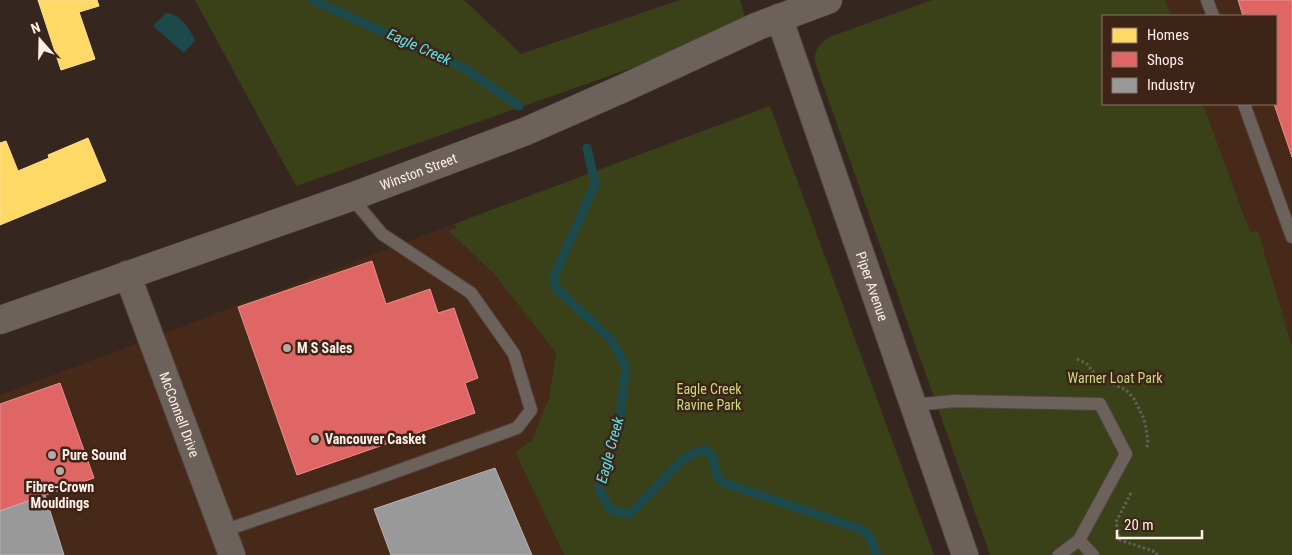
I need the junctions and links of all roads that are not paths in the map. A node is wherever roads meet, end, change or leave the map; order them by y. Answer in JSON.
{"nodes":[{"id":1,"x":828,"y":0,"type":"edge"},
{"id":2,"x":1207,"y":0,"type":"edge"},
{"id":3,"x":1213,"y":15,"type":"edge"},
{"id":4,"x":779,"y":18,"type":"junction"},
{"id":5,"x":1244,"y":105,"type":"edge"},
{"id":6,"x":350,"y":197,"type":"junction"},
{"id":7,"x":1292,"y":237,"type":"edge"},
{"id":8,"x":128,"y":274,"type":"junction"},
{"id":9,"x":0,"y":320,"type":"edge"},
{"id":10,"x":914,"y":405,"type":"junction"},
{"id":11,"x":1079,"y":540,"type":"junction"},
{"id":12,"x":228,"y":543,"type":"edge"},
{"id":13,"x":965,"y":555,"type":"edge"},
{"id":14,"x":1059,"y":555,"type":"edge"},
{"id":15,"x":1093,"y":555,"type":"edge"}],
"edges":[{"from":1,"to":4,"type":"street","name":"Winston Street"},
{"from":2,"to":3,"type":"lane"},
{"from":4,"to":6,"type":"street","name":"Winston Street"},
{"from":4,"to":10,"type":"street","name":"Piper Avenue"},
{"from":5,"to":7,"type":"lane"},
{"from":6,"to":8,"type":"street","name":"Winston Street"},
{"from":6,"to":12,"type":"lane"},
{"from":8,"to":9,"type":"street","name":"Winston Street"},
{"from":8,"to":12,"type":"street","name":"McConnell Drive"},
{"from":10,"to":11,"type":"lane"},
{"from":10,"to":13,"type":"street","name":"Piper Avenue"},
{"from":11,"to":14,"type":"lane"},
{"from":11,"to":15,"type":"lane"}]}
